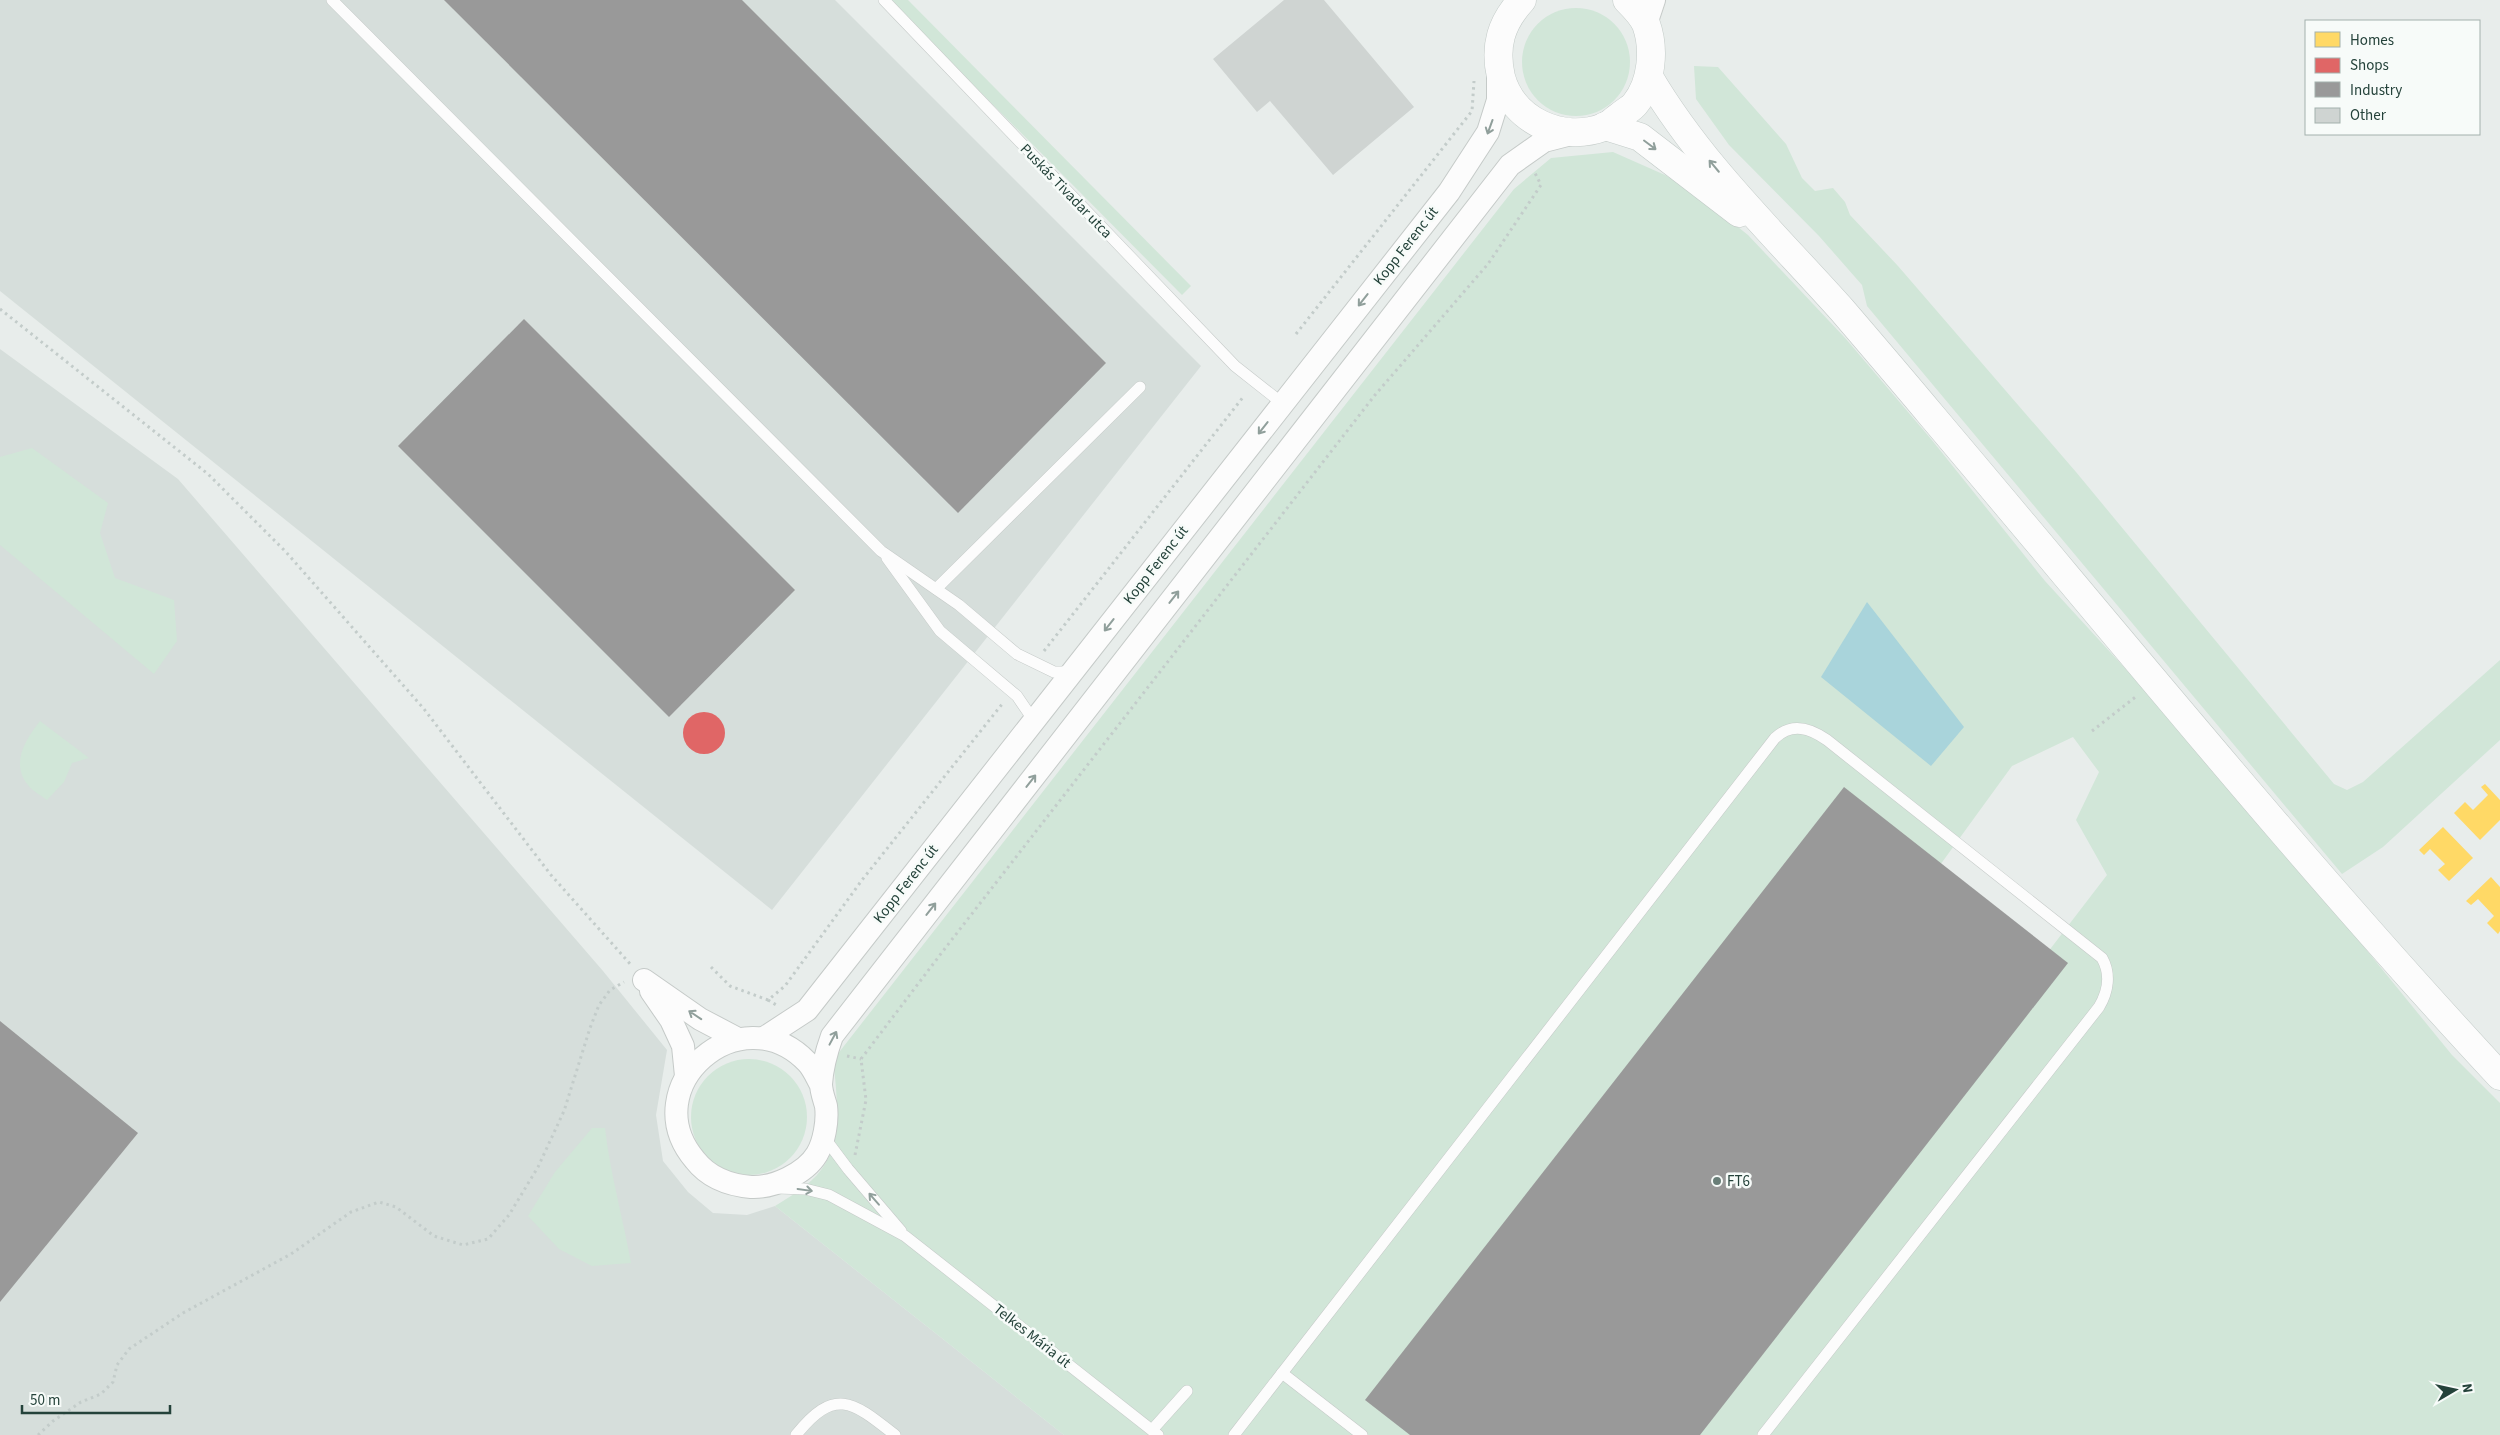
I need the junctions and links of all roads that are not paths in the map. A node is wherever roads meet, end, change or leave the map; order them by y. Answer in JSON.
{"nodes":[{"id":1,"x":332,"y":0,"type":"edge"},
{"id":2,"x":884,"y":0,"type":"edge"},
{"id":3,"x":1627,"y":0,"type":"edge"},
{"id":4,"x":1511,"y":5,"type":"edge"},
{"id":5,"x":1650,"y":12,"type":"edge"},
{"id":6,"x":1498,"y":62,"type":"junction"},
{"id":7,"x":1649,"y":77,"type":"junction"},
{"id":8,"x":1605,"y":126,"type":"junction"},
{"id":9,"x":1575,"y":133,"type":"junction"},
{"id":10,"x":1779,"y":244,"type":"junction"},
{"id":11,"x":1140,"y":387,"type":"dead end"},
{"id":12,"x":1282,"y":403,"type":"junction"},
{"id":13,"x":881,"y":551,"type":"junction"},
{"id":14,"x":936,"y":590,"type":"junction"},
{"id":15,"x":1076,"y":667,"type":"junction"},
{"id":16,"x":1034,"y":720,"type":"junction"},
{"id":17,"x":764,"y":1038,"type":"junction"},
{"id":18,"x":738,"y":1039,"type":"junction"},
{"id":19,"x":686,"y":1076,"type":"junction"},
{"id":20,"x":2500,"y":1076,"type":"edge"},
{"id":21,"x":821,"y":1085,"type":"junction"},
{"id":22,"x":824,"y":1136,"type":"junction"},
{"id":23,"x":757,"y":1187,"type":"junction"},
{"id":24,"x":905,"y":1236,"type":"junction"},
{"id":25,"x":1282,"y":1373,"type":"junction"},
{"id":26,"x":1187,"y":1391,"type":"dead end"},
{"id":27,"x":1155,"y":1433,"type":"edge"},
{"id":28,"x":796,"y":1435,"type":"edge"},
{"id":29,"x":895,"y":1435,"type":"edge"},
{"id":30,"x":1234,"y":1435,"type":"edge"},
{"id":31,"x":1362,"y":1435,"type":"edge"},
{"id":32,"x":1763,"y":1435,"type":"edge"}],
"edges":[{"from":1,"to":13,"type":"lane"},
{"from":2,"to":12,"type":"lane","name":"Puskás Tivadar utca"},
{"from":3,"to":5,"type":"main road"},
{"from":4,"to":6,"type":"main road"},
{"from":5,"to":7,"type":"main road"},
{"from":6,"to":9,"type":"main road"},
{"from":6,"to":12,"type":"street","name":"Kopp Ferenc út","one_way":true},
{"from":7,"to":8,"type":"main road"},
{"from":10,"to":7,"type":"main road","one_way":true},
{"from":8,"to":9,"type":"main road"},
{"from":8,"to":10,"type":"main road","one_way":true},
{"from":21,"to":9,"type":"street","one_way":true},
{"from":10,"to":20,"type":"main road"},
{"from":11,"to":14,"type":"lane"},
{"from":12,"to":15,"type":"street","name":"Kopp Ferenc út","one_way":true},
{"from":13,"to":14,"type":"lane"},
{"from":13,"to":16,"type":"lane"},
{"from":14,"to":15,"type":"lane"},
{"from":15,"to":16,"type":"street","name":"Kopp Ferenc út"},
{"from":16,"to":17,"type":"street","name":"Kopp Ferenc út"},
{"from":17,"to":18,"type":"street"},
{"from":17,"to":21,"type":"street"},
{"from":18,"to":19,"type":"street"},
{"from":18,"to":19,"type":"street","one_way":true},
{"from":19,"to":23,"type":"street"},
{"from":21,"to":22,"type":"street"},
{"from":22,"to":23,"type":"street"},
{"from":24,"to":22,"type":"lane","one_way":true},
{"from":23,"to":24,"type":"lane","one_way":true},
{"from":24,"to":27,"type":"lane","name":"Telkes Mária út"},
{"from":25,"to":30,"type":"lane"},
{"from":25,"to":31,"type":"lane"},
{"from":25,"to":32,"type":"lane"},
{"from":26,"to":27,"type":"lane"},
{"from":28,"to":29,"type":"lane"}]}
